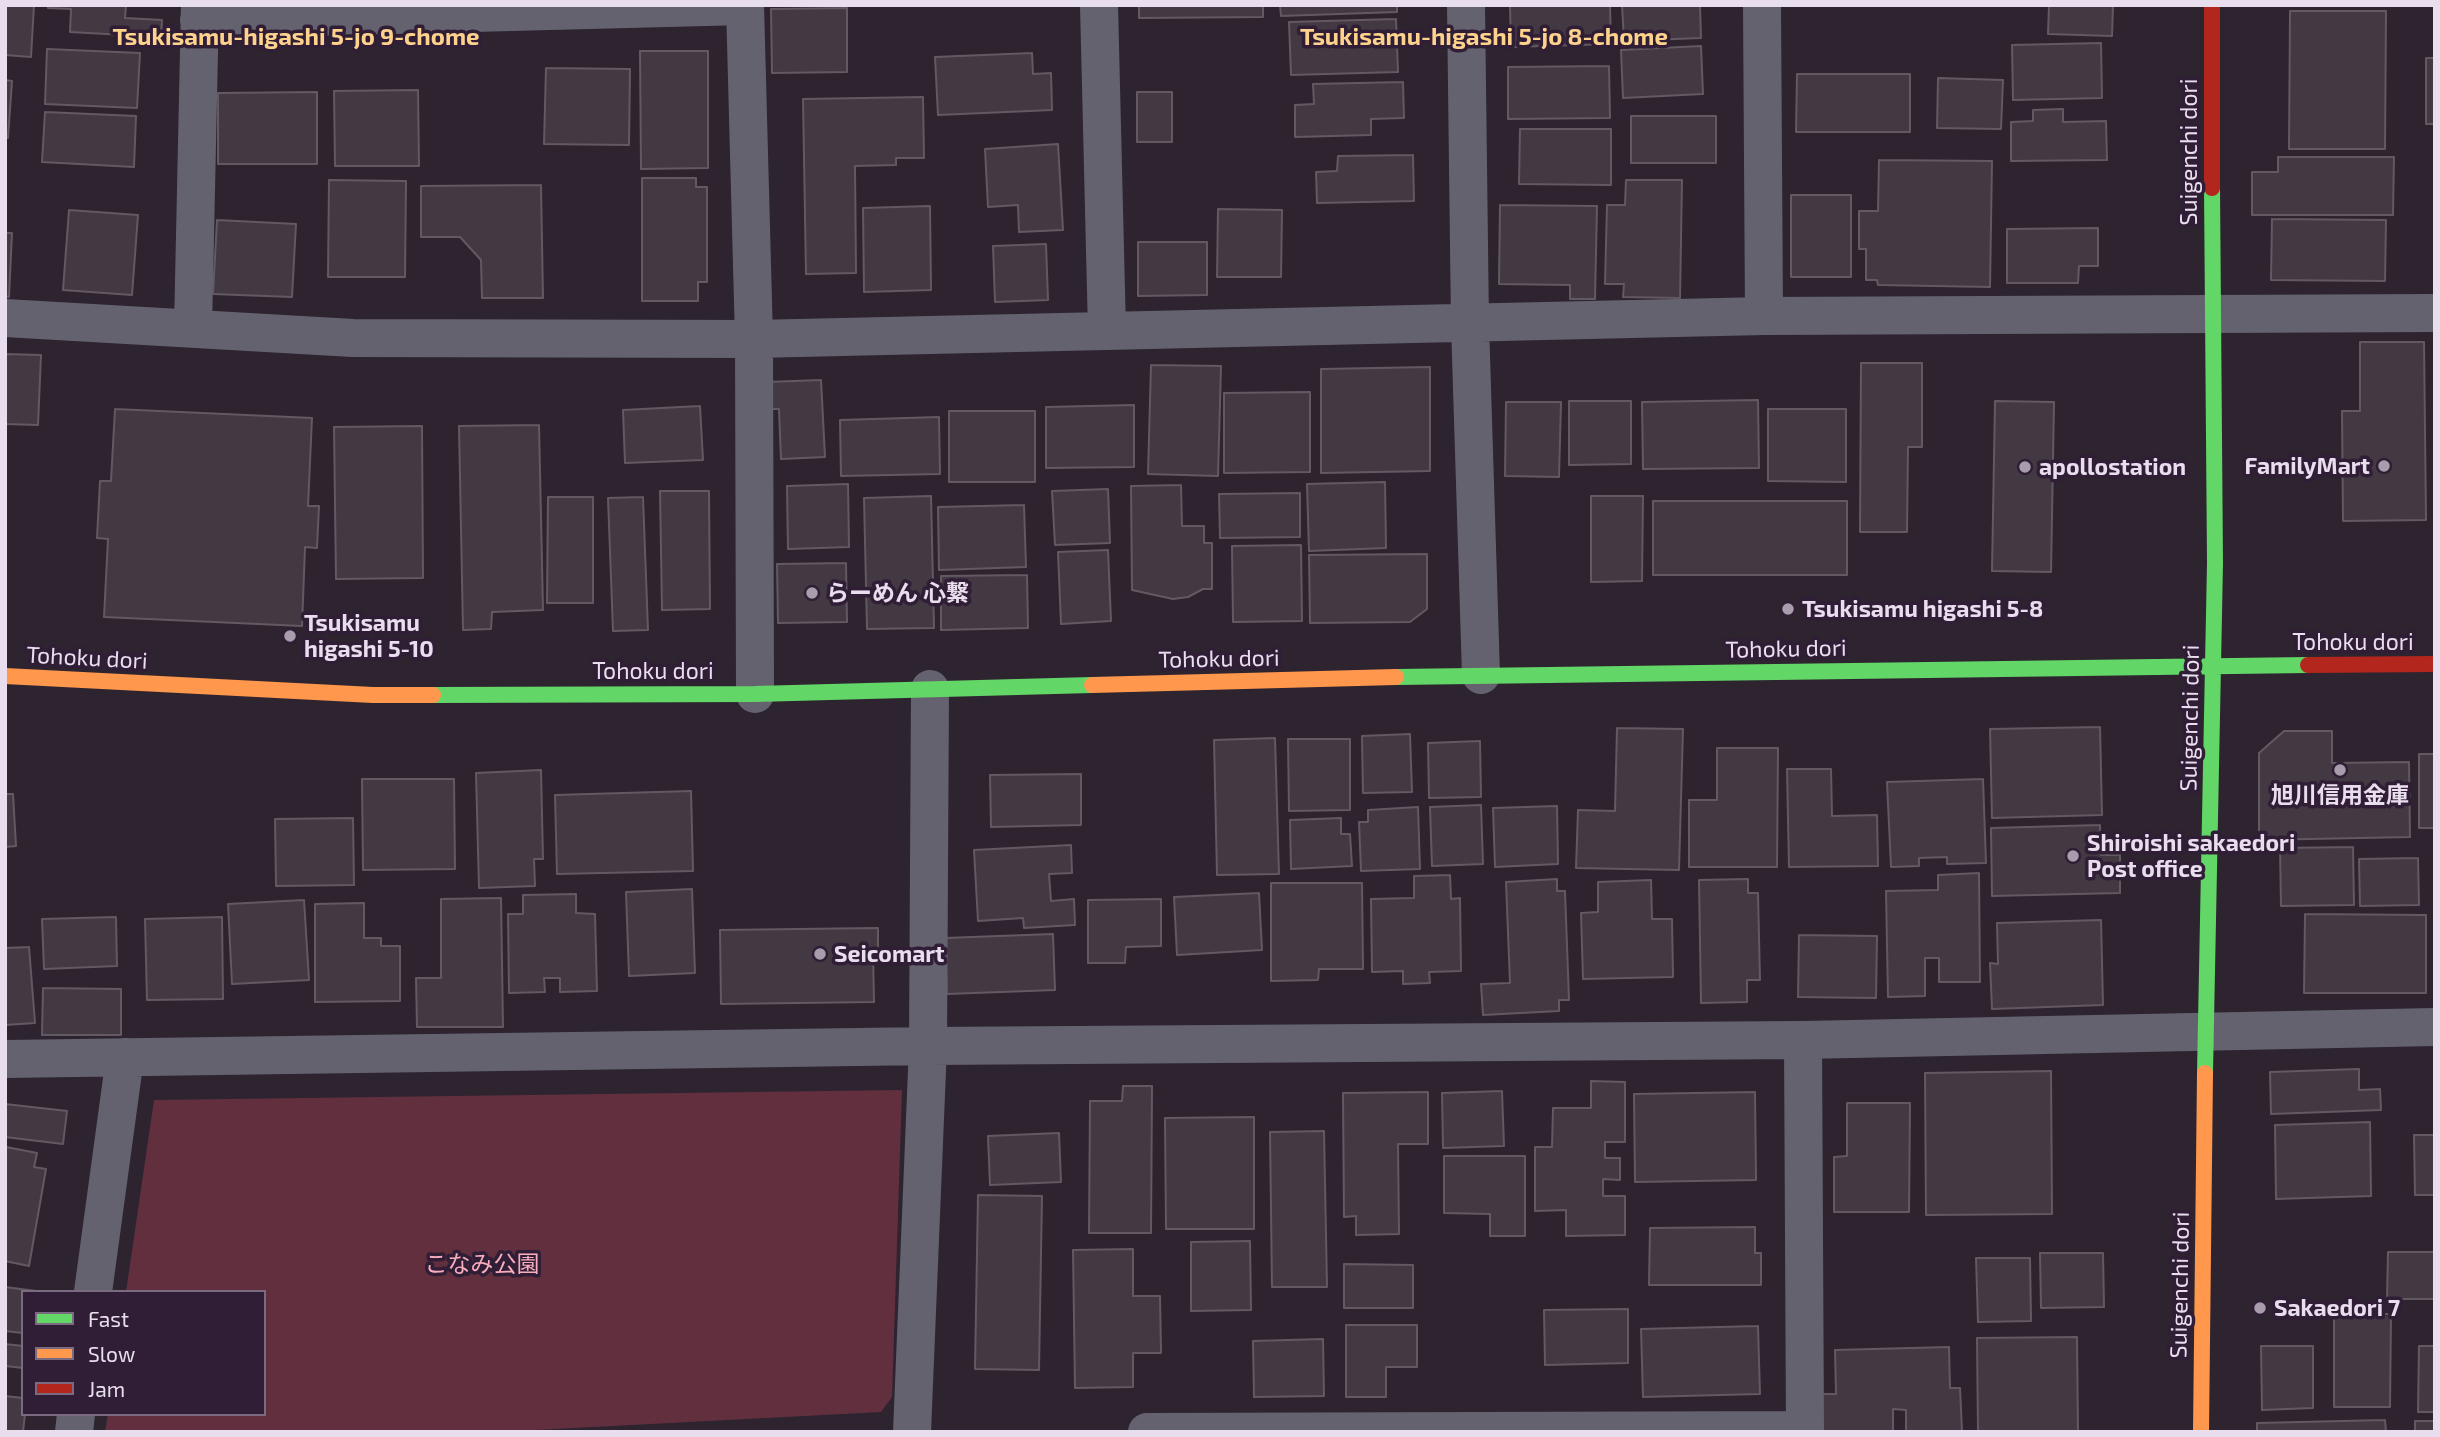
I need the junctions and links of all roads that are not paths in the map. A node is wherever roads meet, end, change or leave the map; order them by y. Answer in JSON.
{"nodes":[{"id":1,"x":1099,"y":5,"type":"edge"},
{"id":2,"x":1466,"y":5,"type":"edge"},
{"id":3,"x":1762,"y":5,"type":"edge"},
{"id":4,"x":2212,"y":5,"type":"edge"},
{"id":5,"x":745,"y":6,"type":"edge"},
{"id":6,"x":199,"y":13,"type":"edge"},
{"id":7,"x":2212,"y":313,"type":"junction"},
{"id":8,"x":2435,"y":313,"type":"edge"},
{"id":9,"x":1764,"y":316,"type":"junction"},
{"id":10,"x":5,"y":318,"type":"edge"},
{"id":11,"x":1470,"y":324,"type":"junction"},
{"id":12,"x":193,"y":328,"type":"junction"},
{"id":13,"x":1107,"y":331,"type":"junction"},
{"id":14,"x":754,"y":339,"type":"junction"},
{"id":15,"x":2435,"y":664,"type":"edge"},
{"id":16,"x":2214,"y":666,"type":"junction"},
{"id":17,"x":1481,"y":675,"type":"junction"},
{"id":18,"x":5,"y":676,"type":"edge"},
{"id":19,"x":930,"y":689,"type":"junction"},
{"id":20,"x":755,"y":694,"type":"junction"},
{"id":21,"x":2435,"y":1027,"type":"edge"},
{"id":22,"x":2205,"y":1031,"type":"junction"},
{"id":23,"x":1803,"y":1040,"type":"junction"},
{"id":24,"x":928,"y":1045,"type":"junction"},
{"id":25,"x":125,"y":1057,"type":"junction"},
{"id":26,"x":5,"y":1059,"type":"edge"},
{"id":27,"x":93,"y":1290,"type":"edge"},
{"id":28,"x":1805,"y":1431,"type":"edge"},
{"id":29,"x":912,"y":1432,"type":"edge"},
{"id":30,"x":1147,"y":1432,"type":"edge"},
{"id":31,"x":2201,"y":1432,"type":"edge"}],
"edges":[{"from":1,"to":13,"type":"street"},
{"from":2,"to":11,"type":"street"},
{"from":3,"to":9,"type":"street"},
{"from":4,"to":7,"type":"street","name":"Suigenchi dori"},
{"from":5,"to":6,"type":"street"},
{"from":5,"to":14,"type":"street"},
{"from":6,"to":12,"type":"street"},
{"from":7,"to":8,"type":"street"},
{"from":7,"to":9,"type":"street"},
{"from":7,"to":16,"type":"street","name":"Suigenchi dori"},
{"from":9,"to":11,"type":"street"},
{"from":10,"to":12,"type":"street"},
{"from":11,"to":13,"type":"street"},
{"from":11,"to":17,"type":"street"},
{"from":12,"to":14,"type":"street"},
{"from":13,"to":14,"type":"street"},
{"from":14,"to":20,"type":"street"},
{"from":15,"to":16,"type":"street","name":"Tohoku dori"},
{"from":16,"to":17,"type":"street","name":"Tohoku dori"},
{"from":16,"to":22,"type":"street","name":"Suigenchi dori"},
{"from":17,"to":19,"type":"street","name":"Tohoku dori"},
{"from":18,"to":20,"type":"street","name":"Tohoku dori"},
{"from":19,"to":20,"type":"street","name":"Tohoku dori"},
{"from":19,"to":24,"type":"street"},
{"from":21,"to":22,"type":"street"},
{"from":22,"to":23,"type":"street"},
{"from":22,"to":31,"type":"street","name":"Suigenchi dori"},
{"from":23,"to":24,"type":"street"},
{"from":23,"to":28,"type":"street"},
{"from":24,"to":25,"type":"street"},
{"from":24,"to":29,"type":"street"},
{"from":25,"to":26,"type":"street"},
{"from":25,"to":27,"type":"street"},
{"from":28,"to":30,"type":"street"}]}
